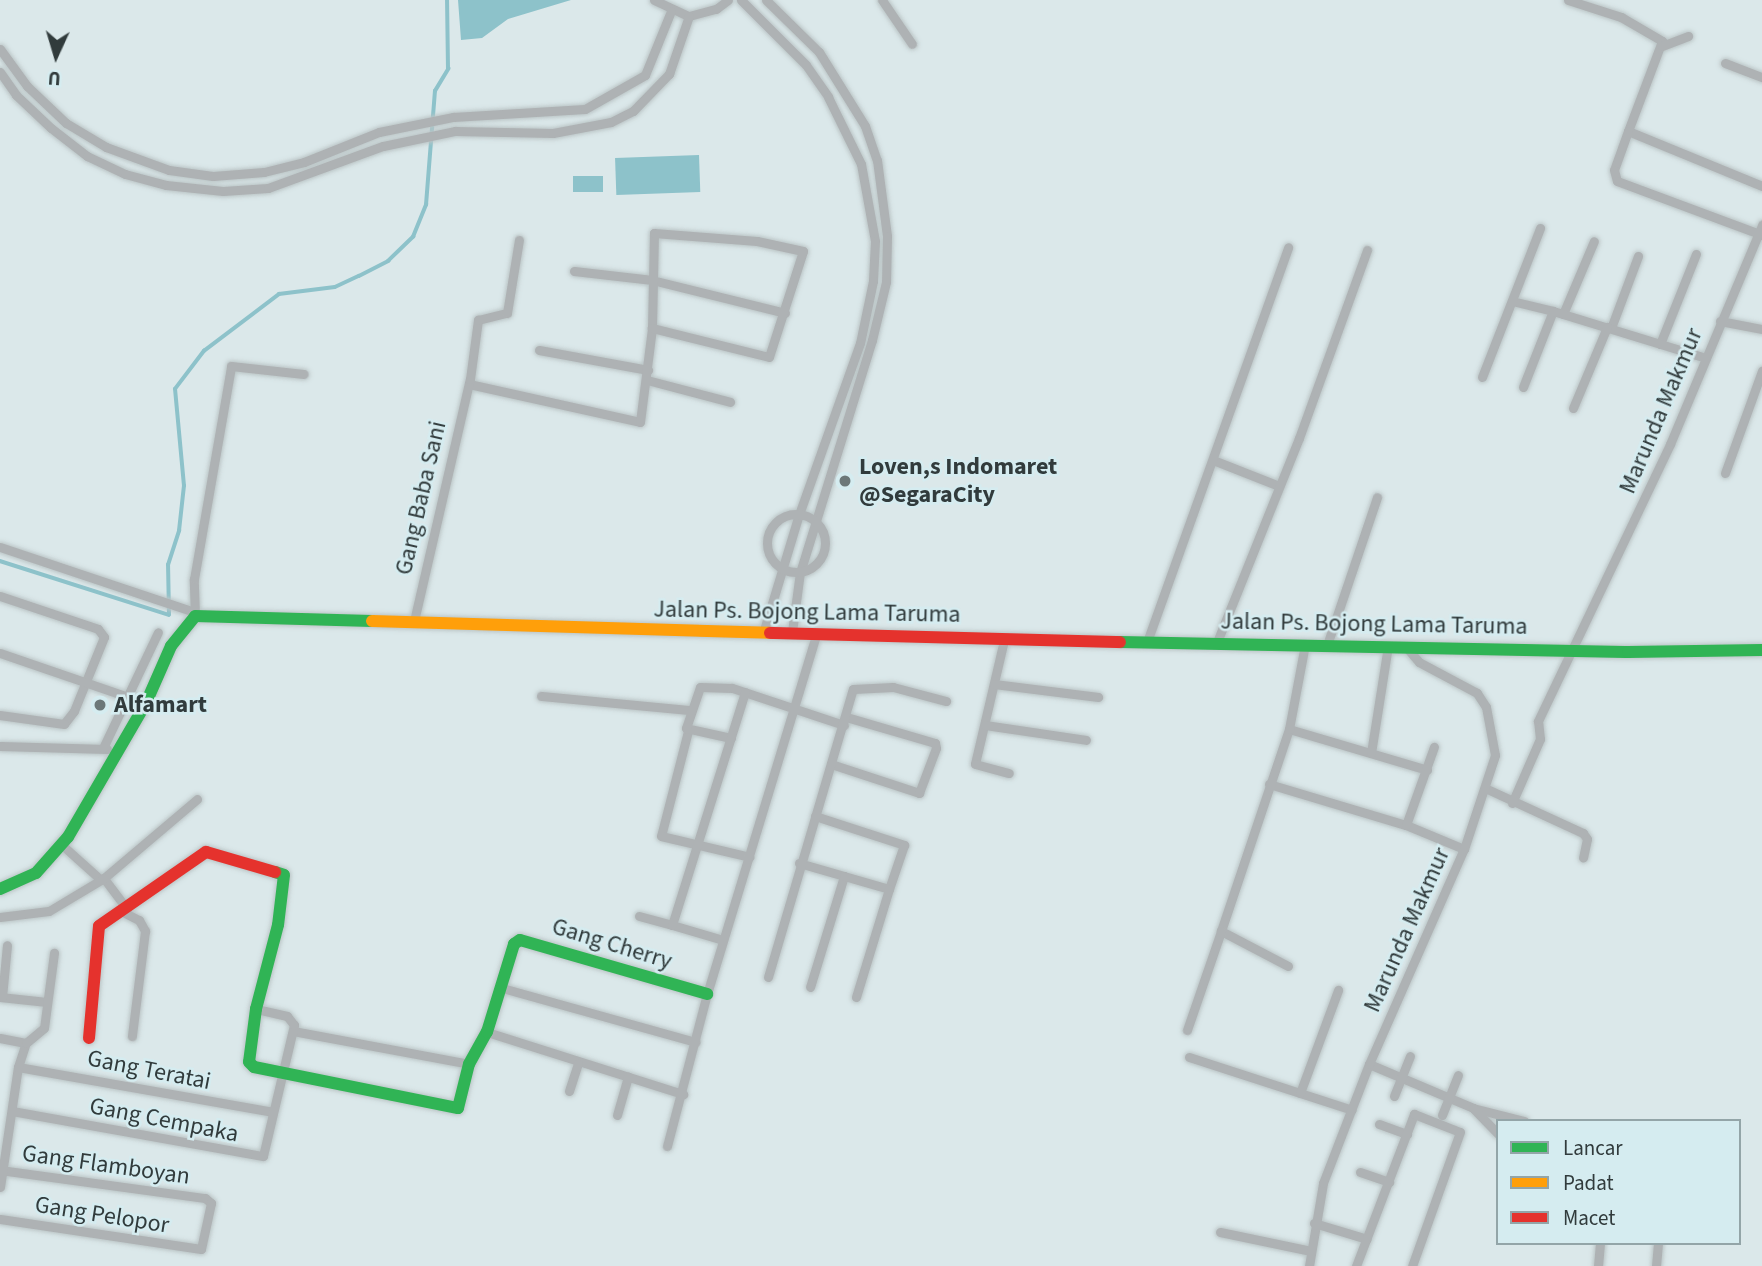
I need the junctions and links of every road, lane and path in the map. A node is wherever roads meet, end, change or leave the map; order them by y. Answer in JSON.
{"nodes":[{"id":1,"x":654,"y":0,"type":"edge"},
{"id":2,"x":729,"y":0,"type":"edge"},
{"id":3,"x":741,"y":0,"type":"edge"},
{"id":4,"x":766,"y":0,"type":"edge"},
{"id":5,"x":882,"y":0,"type":"edge"},
{"id":6,"x":1568,"y":0,"type":"edge"},
{"id":7,"x":671,"y":11,"type":"junction"},
{"id":8,"x":689,"y":16,"type":"junction"},
{"id":9,"x":1688,"y":36,"type":"dead end"},
{"id":10,"x":912,"y":44,"type":"dead end"},
{"id":11,"x":1662,"y":46,"type":"junction"},
{"id":12,"x":0,"y":49,"type":"edge"},
{"id":13,"x":1725,"y":63,"type":"dead end"},
{"id":14,"x":0,"y":72,"type":"edge"},
{"id":15,"x":1762,"y":78,"type":"edge"},
{"id":16,"x":1628,"y":131,"type":"junction"},
{"id":17,"x":1762,"y":186,"type":"edge"},
{"id":18,"x":1540,"y":228,"type":"dead end"},
{"id":19,"x":1761,"y":232,"type":"edge"},
{"id":20,"x":519,"y":240,"type":"dead end"},
{"id":21,"x":1594,"y":241,"type":"dead end"},
{"id":22,"x":1288,"y":247,"type":"dead end"},
{"id":23,"x":1367,"y":250,"type":"dead end"},
{"id":24,"x":1696,"y":254,"type":"dead end"},
{"id":25,"x":1638,"y":256,"type":"dead end"},
{"id":26,"x":574,"y":271,"type":"dead end"},
{"id":27,"x":652,"y":280,"type":"junction"},
{"id":28,"x":1512,"y":300,"type":"junction"},
{"id":29,"x":785,"y":313,"type":"junction"},
{"id":30,"x":1558,"y":313,"type":"junction"},
{"id":31,"x":1720,"y":321,"type":"junction"},
{"id":32,"x":1609,"y":327,"type":"junction"},
{"id":33,"x":652,"y":328,"type":"junction"},
{"id":34,"x":1762,"y":329,"type":"edge"},
{"id":35,"x":1660,"y":344,"type":"junction"},
{"id":36,"x":539,"y":350,"type":"dead end"},
{"id":37,"x":1706,"y":358,"type":"junction"},
{"id":38,"x":1762,"y":371,"type":"edge"},
{"id":39,"x":304,"y":374,"type":"dead end"},
{"id":40,"x":647,"y":375,"type":"junction"},
{"id":41,"x":1482,"y":377,"type":"dead end"},
{"id":42,"x":469,"y":384,"type":"junction"},
{"id":43,"x":1523,"y":387,"type":"dead end"},
{"id":44,"x":730,"y":402,"type":"dead end"},
{"id":45,"x":1573,"y":408,"type":"dead end"},
{"id":46,"x":1213,"y":460,"type":"junction"},
{"id":47,"x":1725,"y":473,"type":"dead end"},
{"id":48,"x":1279,"y":486,"type":"junction"},
{"id":49,"x":1377,"y":497,"type":"dead end"},
{"id":50,"x":799,"y":514,"type":"junction"},
{"id":51,"x":815,"y":521,"type":"junction"},
{"id":52,"x":0,"y":547,"type":"edge"},
{"id":53,"x":782,"y":569,"type":"junction"},
{"id":54,"x":800,"y":572,"type":"junction"},
{"id":55,"x":0,"y":596,"type":"edge"},
{"id":56,"x":195,"y":614,"type":"junction"},
{"id":57,"x":414,"y":621,"type":"junction"},
{"id":58,"x":764,"y":630,"type":"junction"},
{"id":59,"x":159,"y":632,"type":"dead end"},
{"id":60,"x":792,"y":632,"type":"junction"},
{"id":61,"x":817,"y":633,"type":"junction"},
{"id":62,"x":1148,"y":639,"type":"junction"},
{"id":63,"x":1004,"y":640,"type":"junction"},
{"id":64,"x":1217,"y":642,"type":"junction"},
{"id":65,"x":1305,"y":644,"type":"junction"},
{"id":66,"x":1327,"y":645,"type":"junction"},
{"id":67,"x":1388,"y":646,"type":"junction"},
{"id":68,"x":1406,"y":646,"type":"junction"},
{"id":69,"x":1575,"y":650,"type":"junction"},
{"id":70,"x":1762,"y":650,"type":"edge"},
{"id":71,"x":0,"y":653,"type":"edge"},
{"id":72,"x":86,"y":679,"type":"junction"},
{"id":73,"x":994,"y":684,"type":"junction"},
{"id":74,"x":745,"y":692,"type":"junction"},
{"id":75,"x":129,"y":696,"type":"junction"},
{"id":76,"x":541,"y":696,"type":"dead end"},
{"id":77,"x":1098,"y":697,"type":"dead end"},
{"id":78,"x":946,"y":701,"type":"dead end"},
{"id":79,"x":146,"y":703,"type":"junction"},
{"id":80,"x":0,"y":709,"type":"edge"},
{"id":81,"x":689,"y":710,"type":"junction"},
{"id":82,"x":793,"y":710,"type":"junction"},
{"id":83,"x":0,"y":715,"type":"edge"},
{"id":84,"x":13,"y":715,"type":"junction"},
{"id":85,"x":845,"y":721,"type":"junction"},
{"id":86,"x":985,"y":725,"type":"junction"},
{"id":87,"x":1289,"y":729,"type":"junction"},
{"id":88,"x":688,"y":731,"type":"junction"},
{"id":89,"x":731,"y":738,"type":"junction"},
{"id":90,"x":1086,"y":740,"type":"dead end"},
{"id":91,"x":0,"y":746,"type":"edge"},
{"id":92,"x":1434,"y":747,"type":"dead end"},
{"id":93,"x":103,"y":748,"type":"junction"},
{"id":94,"x":119,"y":750,"type":"junction"},
{"id":95,"x":1371,"y":754,"type":"junction"},
{"id":96,"x":831,"y":764,"type":"junction"},
{"id":97,"x":1427,"y":770,"type":"junction"},
{"id":98,"x":1009,"y":773,"type":"dead end"},
{"id":99,"x":1269,"y":784,"type":"junction"},
{"id":100,"x":1485,"y":788,"type":"junction"},
{"id":101,"x":197,"y":799,"type":"dead end"},
{"id":102,"x":1512,"y":803,"type":"junction"},
{"id":103,"x":814,"y":816,"type":"junction"},
{"id":104,"x":1406,"y":825,"type":"junction"},
{"id":105,"x":62,"y":845,"type":"junction"},
{"id":106,"x":699,"y":845,"type":"junction"},
{"id":107,"x":1464,"y":849,"type":"junction"},
{"id":108,"x":750,"y":857,"type":"junction"},
{"id":109,"x":1584,"y":858,"type":"dead end"},
{"id":110,"x":799,"y":863,"type":"junction"},
{"id":111,"x":844,"y":876,"type":"junction"},
{"id":112,"x":103,"y":879,"type":"junction"},
{"id":113,"x":0,"y":889,"type":"edge"},
{"id":114,"x":889,"y":889,"type":"junction"},
{"id":115,"x":125,"y":911,"type":"junction"},
{"id":116,"x":639,"y":916,"type":"dead end"},
{"id":117,"x":0,"y":917,"type":"edge"},
{"id":118,"x":672,"y":925,"type":"junction"},
{"id":119,"x":1221,"y":931,"type":"junction"},
{"id":120,"x":723,"y":940,"type":"junction"},
{"id":121,"x":6,"y":945,"type":"dead end"},
{"id":122,"x":54,"y":953,"type":"dead end"},
{"id":123,"x":1288,"y":966,"type":"dead end"},
{"id":124,"x":768,"y":977,"type":"dead end"},
{"id":125,"x":810,"y":986,"type":"dead end"},
{"id":126,"x":502,"y":988,"type":"junction"},
{"id":127,"x":1338,"y":990,"type":"dead end"},
{"id":128,"x":707,"y":994,"type":"junction"},
{"id":129,"x":1,"y":997,"type":"edge"},
{"id":130,"x":856,"y":997,"type":"dead end"},
{"id":131,"x":47,"y":1002,"type":"junction"},
{"id":132,"x":256,"y":1009,"type":"junction"},
{"id":133,"x":1187,"y":1030,"type":"dead end"},
{"id":134,"x":293,"y":1031,"type":"junction"},
{"id":135,"x":487,"y":1032,"type":"junction"},
{"id":136,"x":132,"y":1036,"type":"dead end"},
{"id":137,"x":0,"y":1038,"type":"edge"},
{"id":138,"x":89,"y":1038,"type":"dead end"},
{"id":139,"x":696,"y":1042,"type":"junction"},
{"id":140,"x":26,"y":1043,"type":"junction"},
{"id":141,"x":1410,"y":1056,"type":"dead end"},
{"id":142,"x":1189,"y":1057,"type":"dead end"},
{"id":143,"x":578,"y":1063,"type":"junction"},
{"id":144,"x":1369,"y":1064,"type":"junction"},
{"id":145,"x":469,"y":1065,"type":"junction"},
{"id":146,"x":18,"y":1067,"type":"junction"},
{"id":147,"x":281,"y":1072,"type":"junction"},
{"id":148,"x":1458,"y":1075,"type":"dead end"},
{"id":149,"x":628,"y":1077,"type":"junction"},
{"id":150,"x":1401,"y":1078,"type":"junction"},
{"id":151,"x":569,"y":1091,"type":"dead end"},
{"id":152,"x":1300,"y":1093,"type":"junction"},
{"id":153,"x":683,"y":1094,"type":"junction"},
{"id":154,"x":1394,"y":1096,"type":"dead end"},
{"id":155,"x":1449,"y":1098,"type":"junction"},
{"id":156,"x":1473,"y":1108,"type":"junction"},
{"id":157,"x":1352,"y":1110,"type":"junction"},
{"id":158,"x":12,"y":1111,"type":"junction"},
{"id":159,"x":272,"y":1112,"type":"junction"},
{"id":160,"x":617,"y":1115,"type":"dead end"},
{"id":161,"x":1442,"y":1115,"type":"dead end"},
{"id":162,"x":1516,"y":1119,"type":"edge"},
{"id":163,"x":1379,"y":1124,"type":"dead end"},
{"id":164,"x":1496,"y":1132,"type":"edge"},
{"id":165,"x":1407,"y":1134,"type":"junction"},
{"id":166,"x":667,"y":1146,"type":"dead end"},
{"id":167,"x":1,"y":1170,"type":"edge"},
{"id":168,"x":1360,"y":1172,"type":"dead end"},
{"id":169,"x":1389,"y":1182,"type":"junction"},
{"id":170,"x":0,"y":1187,"type":"edge"},
{"id":171,"x":0,"y":1219,"type":"edge"},
{"id":172,"x":1314,"y":1223,"type":"junction"},
{"id":173,"x":1220,"y":1232,"type":"dead end"},
{"id":174,"x":1367,"y":1238,"type":"junction"},
{"id":175,"x":1600,"y":1245,"type":"edge"},
{"id":176,"x":1658,"y":1245,"type":"edge"},
{"id":177,"x":199,"y":1249,"type":"joint"},
{"id":178,"x":1311,"y":1251,"type":"junction"},
{"id":179,"x":1309,"y":1266,"type":"edge"},
{"id":180,"x":1356,"y":1266,"type":"edge"},
{"id":181,"x":1412,"y":1266,"type":"edge"},
{"id":182,"x":1598,"y":1266,"type":"edge"},
{"id":183,"x":1656,"y":1266,"type":"edge"}],
"edges":[{"from":1,"to":7,"type":"street"},
{"from":2,"to":8,"type":"street"},
{"from":3,"to":50,"type":"street"},
{"from":4,"to":51,"type":"street"},
{"from":5,"to":10,"type":"street"},
{"from":6,"to":11,"type":"street"},
{"from":7,"to":8,"type":"street"},
{"from":7,"to":12,"type":"street"},
{"from":8,"to":14,"type":"street"},
{"from":9,"to":11,"type":"street"},
{"from":11,"to":16,"type":"street"},
{"from":13,"to":15,"type":"street"},
{"from":16,"to":17,"type":"street"},
{"from":16,"to":19,"type":"street"},
{"from":18,"to":28,"type":"street"},
{"from":19,"to":31,"type":"street","name":"Marunda Makmur"},
{"from":20,"to":42,"type":"street","name":"Gang Baba Sani"},
{"from":21,"to":30,"type":"street"},
{"from":22,"to":46,"type":"street"},
{"from":23,"to":48,"type":"street"},
{"from":24,"to":35,"type":"street"},
{"from":25,"to":32,"type":"street"},
{"from":26,"to":27,"type":"street"},
{"from":27,"to":29,"type":"street"},
{"from":27,"to":29,"type":"street"},
{"from":27,"to":33,"type":"street"},
{"from":28,"to":30,"type":"street"},
{"from":28,"to":41,"type":"street"},
{"from":29,"to":33,"type":"street"},
{"from":30,"to":32,"type":"street"},
{"from":30,"to":43,"type":"street"},
{"from":31,"to":34,"type":"street"},
{"from":31,"to":37,"type":"street","name":"Marunda Makmur"},
{"from":32,"to":35,"type":"street"},
{"from":32,"to":45,"type":"street"},
{"from":33,"to":40,"type":"street"},
{"from":35,"to":37,"type":"street"},
{"from":36,"to":40,"type":"street"},
{"from":37,"to":69,"type":"street","name":"Marunda Makmur"},
{"from":38,"to":47,"type":"street"},
{"from":39,"to":56,"type":"street"},
{"from":40,"to":42,"type":"street"},
{"from":40,"to":44,"type":"street"},
{"from":42,"to":57,"type":"street","name":"Gang Baba Sani"},
{"from":46,"to":48,"type":"street"},
{"from":46,"to":62,"type":"street"},
{"from":48,"to":64,"type":"street"},
{"from":49,"to":66,"type":"street"},
{"from":50,"to":51,"type":"street"},
{"from":50,"to":53,"type":"street"},
{"from":50,"to":53,"type":"street"},
{"from":51,"to":54,"type":"street"},
{"from":51,"to":54,"type":"street"},
{"from":52,"to":56,"type":"street"},
{"from":53,"to":54,"type":"street"},
{"from":53,"to":58,"type":"street"},
{"from":54,"to":60,"type":"street"},
{"from":55,"to":72,"type":"street"},
{"from":56,"to":57,"type":"main road","name":"Jalan Ps. Bojong Lama Taruma"},
{"from":56,"to":79,"type":"main road"},
{"from":57,"to":58,"type":"main road","name":"Jalan Ps. Bojong Lama Taruma"},
{"from":58,"to":60,"type":"main road","name":"Jalan Ps. Bojong Lama Taruma"},
{"from":59,"to":75,"type":"street"},
{"from":60,"to":61,"type":"main road","name":"Jalan Ps. Bojong Lama Taruma"},
{"from":61,"to":63,"type":"main road","name":"Jalan Ps. Bojong Lama Taruma"},
{"from":61,"to":82,"type":"street"},
{"from":62,"to":63,"type":"main road","name":"Jalan Ps. Bojong Lama Taruma"},
{"from":62,"to":64,"type":"main road","name":"Jalan Ps. Bojong Lama Taruma"},
{"from":63,"to":73,"type":"street"},
{"from":64,"to":65,"type":"main road","name":"Jalan Ps. Bojong Lama Taruma"},
{"from":65,"to":66,"type":"main road","name":"Jalan Ps. Bojong Lama Taruma"},
{"from":65,"to":87,"type":"street"},
{"from":66,"to":67,"type":"main road","name":"Jalan Ps. Bojong Lama Taruma"},
{"from":67,"to":68,"type":"main road","name":"Jalan Ps. Bojong Lama Taruma"},
{"from":67,"to":95,"type":"street"},
{"from":68,"to":69,"type":"main road","name":"Jalan Ps. Bojong Lama Taruma"},
{"from":68,"to":100,"type":"street","name":"Marunda Makmur"},
{"from":69,"to":70,"type":"main road","name":"Jalan Ps. Bojong Lama Taruma"},
{"from":69,"to":102,"type":"street","name":"Marunda Makmur"},
{"from":71,"to":72,"type":"street"},
{"from":72,"to":75,"type":"street"},
{"from":72,"to":84,"type":"street"},
{"from":73,"to":77,"type":"street"},
{"from":73,"to":86,"type":"street"},
{"from":74,"to":81,"type":"street"},
{"from":74,"to":82,"type":"street"},
{"from":74,"to":89,"type":"street"},
{"from":75,"to":79,"type":"street"},
{"from":75,"to":93,"type":"street"},
{"from":76,"to":81,"type":"street"},
{"from":78,"to":85,"type":"street"},
{"from":79,"to":94,"type":"main road"},
{"from":80,"to":84,"type":"street"},
{"from":81,"to":88,"type":"street"},
{"from":82,"to":85,"type":"street"},
{"from":82,"to":108,"type":"street"},
{"from":83,"to":84,"type":"street"},
{"from":85,"to":96,"type":"street"},
{"from":85,"to":96,"type":"street"},
{"from":86,"to":90,"type":"street"},
{"from":86,"to":98,"type":"street"},
{"from":87,"to":95,"type":"street"},
{"from":87,"to":99,"type":"street"},
{"from":88,"to":89,"type":"street"},
{"from":88,"to":106,"type":"street"},
{"from":89,"to":106,"type":"street"},
{"from":91,"to":93,"type":"street"},
{"from":92,"to":97,"type":"street"},
{"from":93,"to":94,"type":"street"},
{"from":94,"to":105,"type":"main road"},
{"from":95,"to":97,"type":"street"},
{"from":96,"to":103,"type":"street"},
{"from":97,"to":104,"type":"street"},
{"from":99,"to":104,"type":"street"},
{"from":99,"to":119,"type":"street"},
{"from":100,"to":102,"type":"street"},
{"from":100,"to":107,"type":"street","name":"Marunda Makmur"},
{"from":101,"to":112,"type":"street"},
{"from":102,"to":109,"type":"street"},
{"from":103,"to":110,"type":"street"},
{"from":103,"to":114,"type":"street"},
{"from":104,"to":107,"type":"street"},
{"from":105,"to":112,"type":"street"},
{"from":105,"to":113,"type":"main road"},
{"from":106,"to":108,"type":"street"},
{"from":106,"to":118,"type":"street"},
{"from":107,"to":144,"type":"street","name":"Marunda Makmur"},
{"from":108,"to":120,"type":"street"},
{"from":110,"to":111,"type":"street"},
{"from":110,"to":124,"type":"street"},
{"from":111,"to":114,"type":"street"},
{"from":111,"to":125,"type":"street"},
{"from":112,"to":115,"type":"street"},
{"from":112,"to":117,"type":"street"},
{"from":114,"to":130,"type":"street"},
{"from":115,"to":132,"type":"main road"},
{"from":115,"to":136,"type":"street"},
{"from":115,"to":138,"type":"main road"},
{"from":116,"to":118,"type":"street"},
{"from":118,"to":120,"type":"street"},
{"from":119,"to":123,"type":"street"},
{"from":119,"to":133,"type":"street"},
{"from":120,"to":128,"type":"street"},
{"from":121,"to":129,"type":"street"},
{"from":122,"to":131,"type":"street"},
{"from":126,"to":128,"type":"main road","name":"Gang Cherry"},
{"from":126,"to":135,"type":"main road","name":"Gang Cherry"},
{"from":126,"to":139,"type":"street"},
{"from":127,"to":152,"type":"street"},
{"from":128,"to":139,"type":"street"},
{"from":129,"to":131,"type":"street"},
{"from":131,"to":140,"type":"street"},
{"from":132,"to":134,"type":"street"},
{"from":132,"to":147,"type":"main road"},
{"from":134,"to":145,"type":"street"},
{"from":134,"to":147,"type":"street"},
{"from":135,"to":143,"type":"street"},
{"from":135,"to":145,"type":"main road","name":"Gang Cherry"},
{"from":137,"to":140,"type":"street"},
{"from":139,"to":153,"type":"street"},
{"from":140,"to":146,"type":"street"},
{"from":141,"to":150,"type":"street"},
{"from":142,"to":152,"type":"street"},
{"from":143,"to":149,"type":"street"},
{"from":143,"to":151,"type":"street"},
{"from":144,"to":150,"type":"street"},
{"from":144,"to":157,"type":"street","name":"Marunda Makmur"},
{"from":145,"to":147,"type":"main road","name":"Gang Cherry"},
{"from":146,"to":158,"type":"street"},
{"from":146,"to":159,"type":"street","name":"Gang Teratai"},
{"from":147,"to":159,"type":"street"},
{"from":148,"to":155,"type":"street"},
{"from":149,"to":153,"type":"street"},
{"from":149,"to":160,"type":"street"},
{"from":150,"to":154,"type":"street"},
{"from":150,"to":155,"type":"street"},
{"from":152,"to":157,"type":"street"},
{"from":153,"to":166,"type":"street"},
{"from":155,"to":156,"type":"street"},
{"from":155,"to":161,"type":"street"},
{"from":156,"to":162,"type":"street"},
{"from":156,"to":164,"type":"street"},
{"from":157,"to":172,"type":"street","name":"Marunda Makmur"},
{"from":158,"to":159,"type":"street","name":"Gang Cempaka"},
{"from":158,"to":167,"type":"street"},
{"from":163,"to":165,"type":"street"},
{"from":165,"to":169,"type":"street"},
{"from":165,"to":181,"type":"street"},
{"from":167,"to":170,"type":"street"},
{"from":167,"to":177,"type":"street","name":"Gang Flamboyan"},
{"from":168,"to":169,"type":"street"},
{"from":169,"to":174,"type":"street"},
{"from":171,"to":177,"type":"street","name":"Gang Pelopor"},
{"from":172,"to":174,"type":"street"},
{"from":172,"to":178,"type":"street","name":"Marunda Makmur"},
{"from":173,"to":178,"type":"street"},
{"from":174,"to":180,"type":"street"},
{"from":175,"to":182,"type":"street"},
{"from":176,"to":183,"type":"street"},
{"from":178,"to":179,"type":"street","name":"Marunda Makmur"}]}
